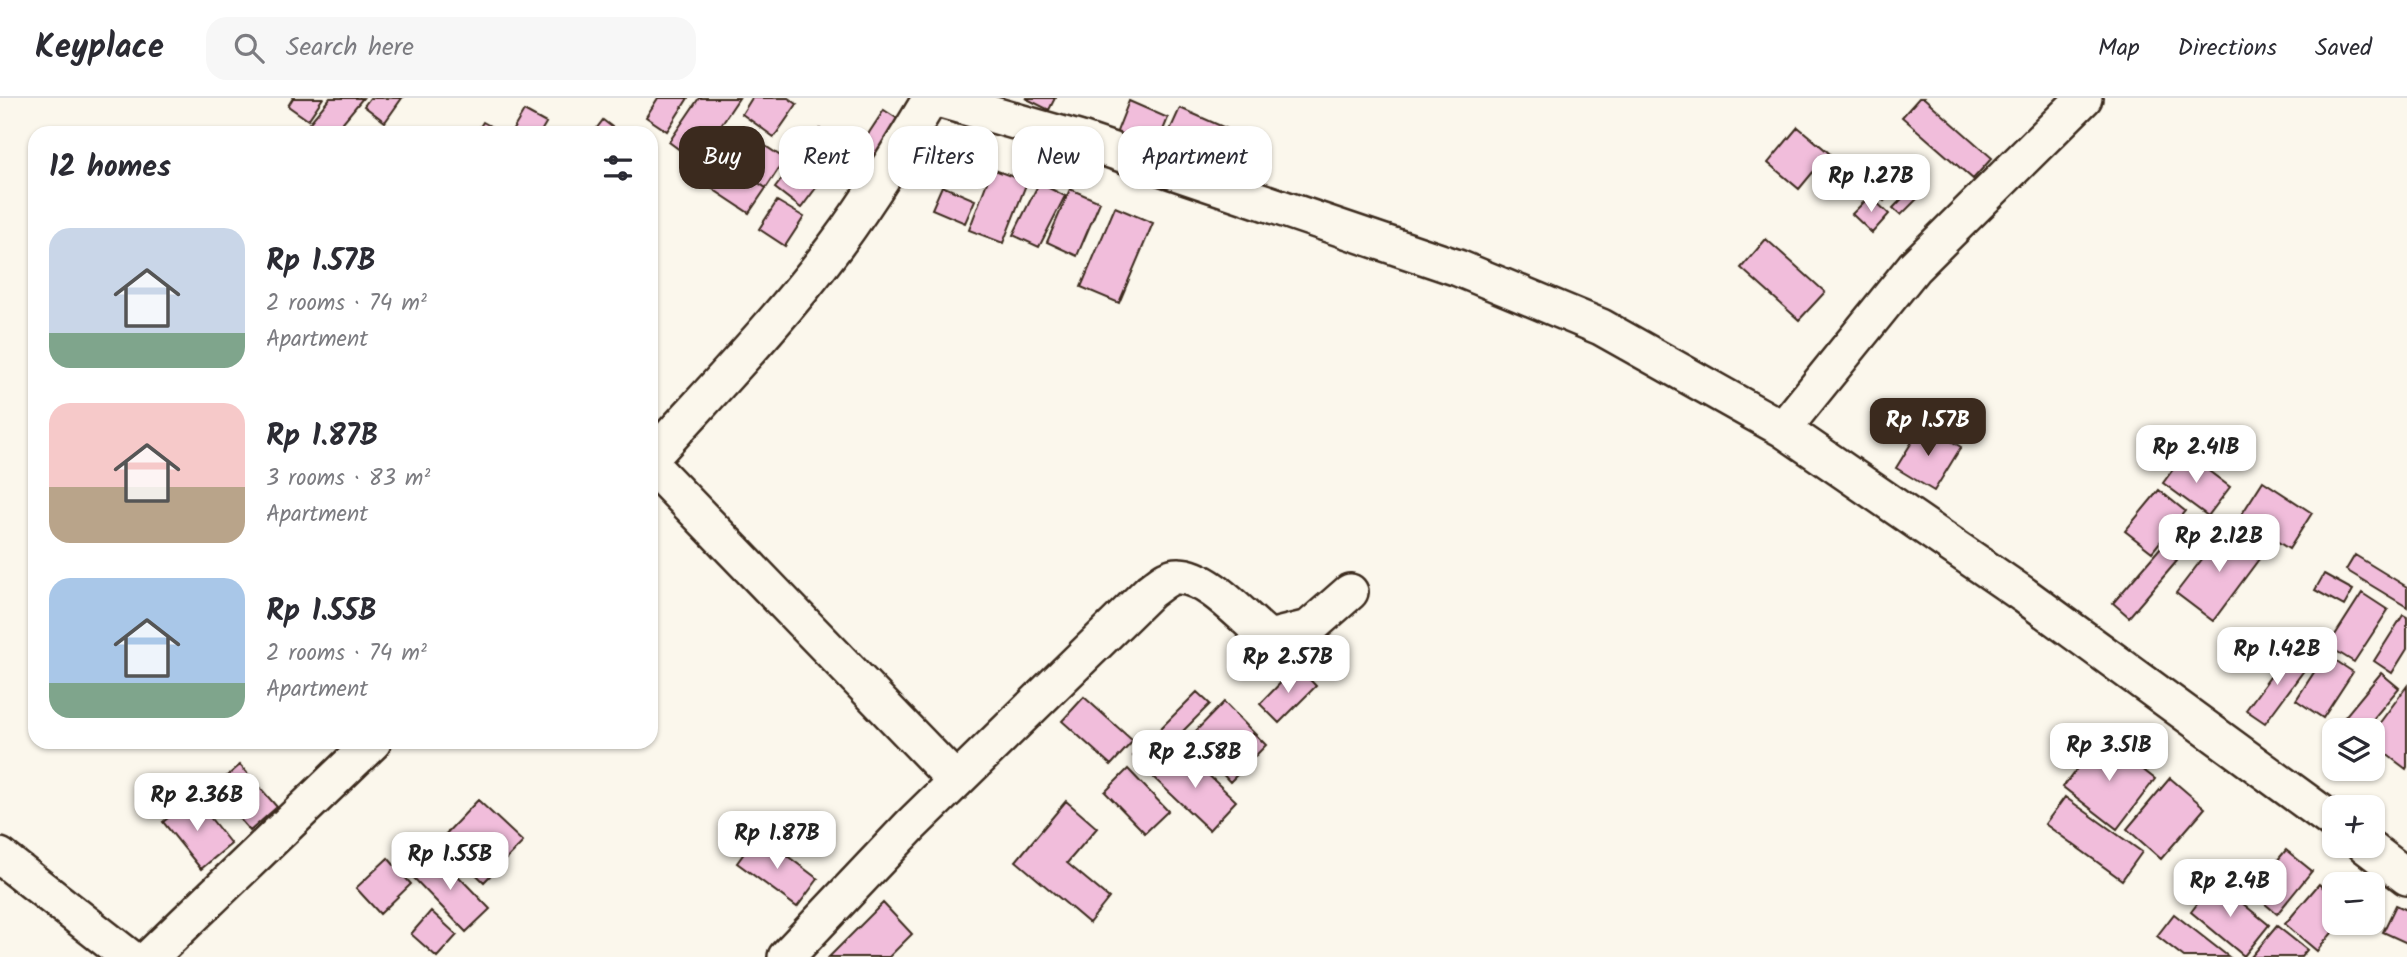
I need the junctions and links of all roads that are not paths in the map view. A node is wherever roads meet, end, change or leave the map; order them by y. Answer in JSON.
{"nodes":[{"id":1,"x":933,"y":98,"type":"edge"},
{"id":2,"x":2084,"y":98,"type":"edge"},
{"id":3,"x":1783,"y":429,"type":"junction"},
{"id":4,"x":658,"y":450,"type":"edge"},
{"id":5,"x":658,"y":472,"type":"edge"},
{"id":6,"x":1350,"y":592,"type":"dead end"},
{"id":7,"x":366,"y":749,"type":"edge"},
{"id":8,"x":956,"y":781,"type":"junction"},
{"id":9,"x":2322,"y":813,"type":"edge"},
{"id":10,"x":0,"y":856,"type":"edge"},
{"id":11,"x":2382,"y":858,"type":"edge"},
{"id":12,"x":2407,"y":877,"type":"edge"},
{"id":13,"x":130,"y":957,"type":"edge"},
{"id":14,"x":150,"y":957,"type":"edge"},
{"id":15,"x":786,"y":957,"type":"edge"}],
"edges":[{"from":1,"to":3,"type":"street"},
{"from":1,"to":4,"type":"street"},
{"from":2,"to":3,"type":"street"},
{"from":3,"to":9,"type":"street"},
{"from":5,"to":8,"type":"street"},
{"from":6,"to":8,"type":"street"},
{"from":7,"to":14,"type":"street"},
{"from":8,"to":15,"type":"street"},
{"from":10,"to":13,"type":"street"},
{"from":11,"to":12,"type":"street"}]}
